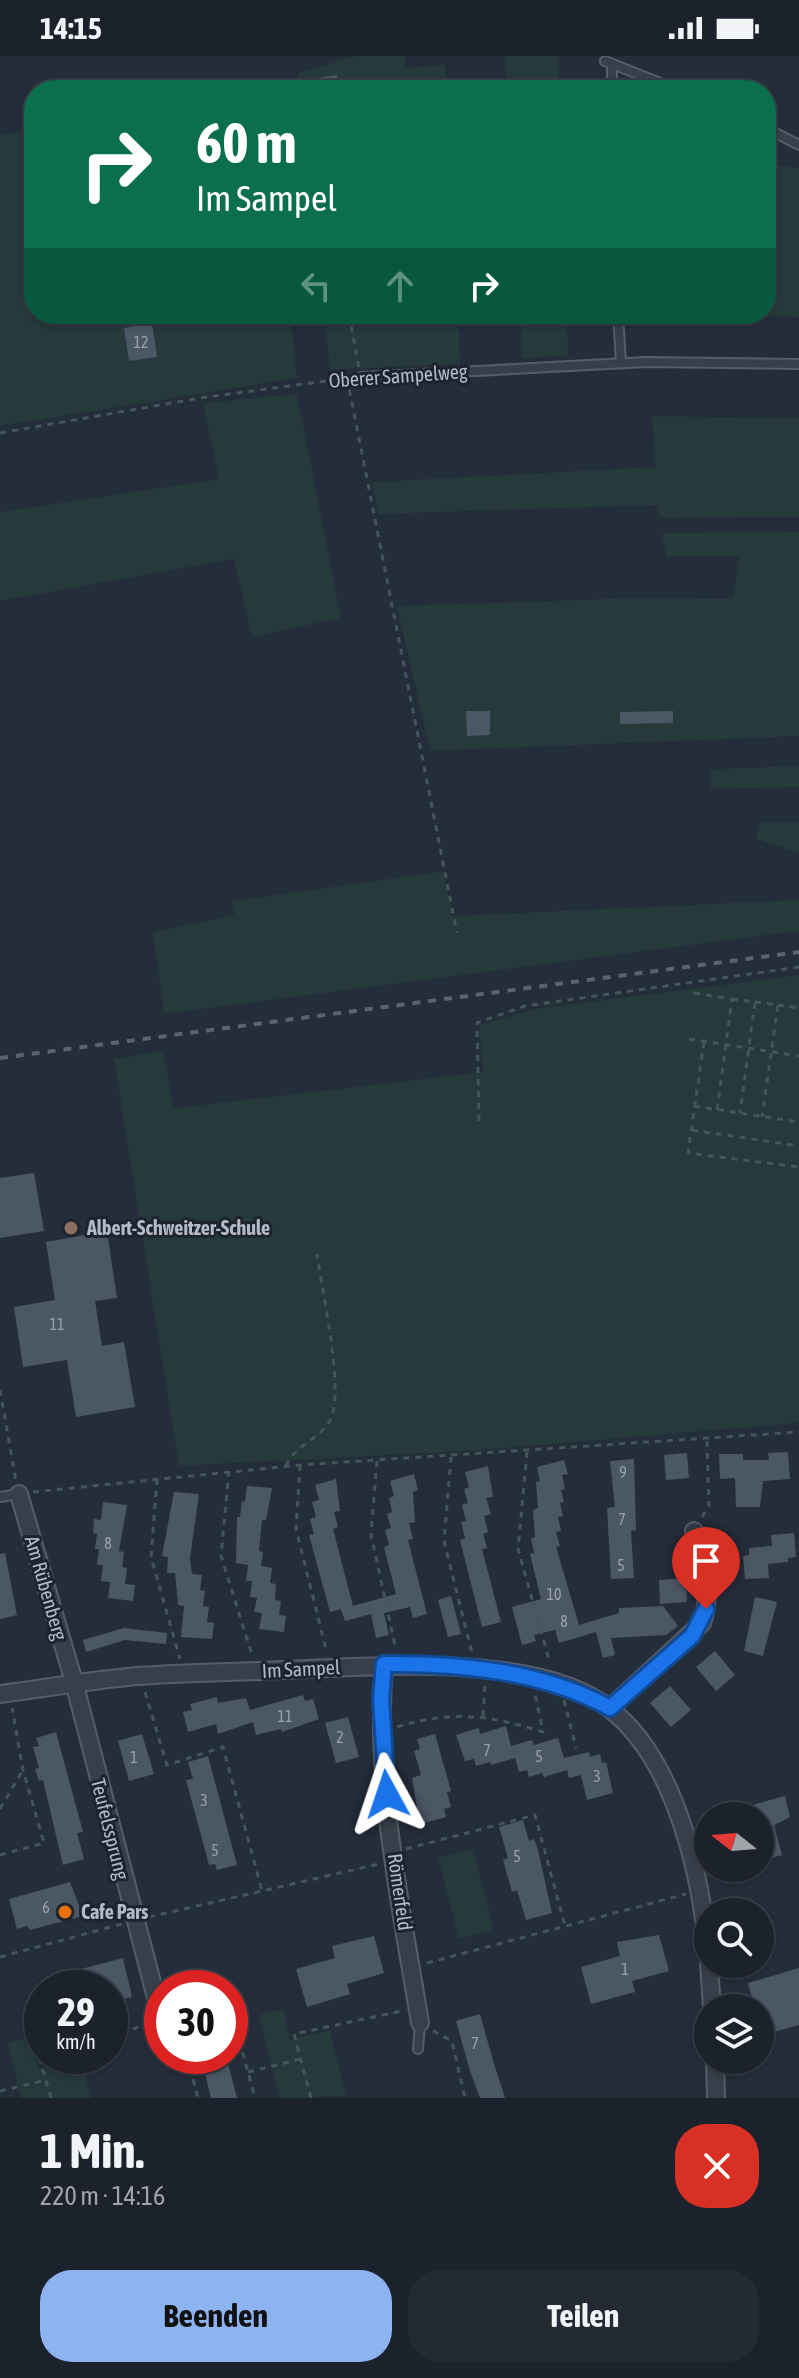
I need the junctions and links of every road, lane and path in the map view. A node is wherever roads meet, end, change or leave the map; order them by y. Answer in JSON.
{"nodes":[{"id":1,"x":611,"y":80,"type":"edge"},
{"id":2,"x":653,"y":80,"type":"edge"},
{"id":3,"x":776,"y":133,"type":"edge"},
{"id":4,"x":799,"y":145,"type":"edge"},
{"id":5,"x":351,"y":324,"type":"edge"},
{"id":6,"x":619,"y":324,"type":"edge"},
{"id":7,"x":621,"y":363,"type":"junction"},
{"id":8,"x":799,"y":364,"type":"edge"},
{"id":9,"x":361,"y":377,"type":"junction"},
{"id":10,"x":347,"y":378,"type":"junction"},
{"id":11,"x":0,"y":433,"type":"edge"},
{"id":12,"x":457,"y":933,"type":"dead end"},
{"id":13,"x":799,"y":967,"type":"edge"},
{"id":14,"x":694,"y":993,"type":"dead end"},
{"id":15,"x":732,"y":999,"type":"junction"},
{"id":16,"x":755,"y":1002,"type":"junction"},
{"id":17,"x":778,"y":1005,"type":"junction"},
{"id":18,"x":799,"y":1008,"type":"edge"},
{"id":19,"x":689,"y":1039,"type":"dead end"},
{"id":20,"x":704,"y":1042,"type":"junction"},
{"id":21,"x":725,"y":1045,"type":"junction"},
{"id":22,"x":748,"y":1049,"type":"junction"},
{"id":23,"x":771,"y":1052,"type":"junction"},
{"id":24,"x":799,"y":1056,"type":"edge"},
{"id":25,"x":694,"y":1106,"type":"junction"},
{"id":26,"x":717,"y":1110,"type":"junction"},
{"id":27,"x":740,"y":1113,"type":"junction"},
{"id":28,"x":762,"y":1117,"type":"junction"},
{"id":29,"x":479,"y":1121,"type":"dead end"},
{"id":30,"x":799,"y":1122,"type":"edge"},
{"id":31,"x":690,"y":1130,"type":"junction"},
{"id":32,"x":799,"y":1146,"type":"edge"},
{"id":33,"x":799,"y":1167,"type":"edge"},
{"id":34,"x":317,"y":1254,"type":"dead end"},
{"id":35,"x":0,"y":1390,"type":"edge"},
{"id":36,"x":799,"y":1432,"type":"edge"},
{"id":37,"x":708,"y":1438,"type":"junction"},
{"id":38,"x":527,"y":1452,"type":"junction"},
{"id":39,"x":451,"y":1457,"type":"junction"},
{"id":40,"x":377,"y":1461,"type":"junction"},
{"id":41,"x":300,"y":1465,"type":"junction"},
{"id":42,"x":286,"y":1466,"type":"junction"},
{"id":43,"x":229,"y":1471,"type":"junction"},
{"id":44,"x":157,"y":1479,"type":"junction"},
{"id":45,"x":19,"y":1494,"type":"junction"},
{"id":46,"x":0,"y":1497,"type":"edge"},
{"id":47,"x":694,"y":1531,"type":"joint"},
{"id":48,"x":391,"y":1664,"type":"junction"},
{"id":49,"x":331,"y":1669,"type":"junction"},
{"id":50,"x":479,"y":1670,"type":"junction"},
{"id":51,"x":257,"y":1671,"type":"junction"},
{"id":52,"x":184,"y":1674,"type":"junction"},
{"id":53,"x":140,"y":1676,"type":"junction"},
{"id":54,"x":74,"y":1682,"type":"junction"},
{"id":55,"x":547,"y":1682,"type":"junction"},
{"id":56,"x":4,"y":1693,"type":"edge"},
{"id":57,"x":610,"y":1708,"type":"junction"},
{"id":58,"x":483,"y":1716,"type":"junction"},
{"id":59,"x":383,"y":1731,"type":"junction"},
{"id":60,"x":576,"y":1748,"type":"dead end"},
{"id":61,"x":23,"y":1770,"type":"junction"},
{"id":62,"x":0,"y":1809,"type":"edge"},
{"id":63,"x":0,"y":1855,"type":"edge"},
{"id":64,"x":394,"y":1856,"type":"junction"},
{"id":65,"x":262,"y":1891,"type":"junction"},
{"id":66,"x":698,"y":1891,"type":"junction"},
{"id":67,"x":699,"y":1898,"type":"edge"},
{"id":68,"x":133,"y":1921,"type":"junction"},
{"id":69,"x":565,"y":1926,"type":"junction"},
{"id":70,"x":0,"y":1957,"type":"edge"},
{"id":71,"x":411,"y":1967,"type":"junction"},
{"id":72,"x":147,"y":1970,"type":"edge"},
{"id":73,"x":419,"y":2016,"type":"junction"},
{"id":74,"x":418,"y":2049,"type":"dead end"},
{"id":75,"x":301,"y":2059,"type":"junction"},
{"id":76,"x":248,"y":2072,"type":"joint"},
{"id":77,"x":44,"y":2074,"type":"edge"},
{"id":78,"x":192,"y":2074,"type":"edge"},
{"id":79,"x":715,"y":2074,"type":"edge"},
{"id":80,"x":46,"y":2080,"type":"junction"},
{"id":81,"x":0,"y":2091,"type":"edge"},
{"id":82,"x":51,"y":2098,"type":"edge"},
{"id":83,"x":198,"y":2098,"type":"edge"},
{"id":84,"x":255,"y":2098,"type":"edge"},
{"id":85,"x":311,"y":2098,"type":"edge"},
{"id":86,"x":465,"y":2098,"type":"edge"},
{"id":87,"x":716,"y":2098,"type":"edge"}],
"edges":[{"from":1,"to":2,"type":"lane"},
{"from":3,"to":4,"type":"lane"},
{"from":5,"to":9,"type":"path"},
{"from":6,"to":7,"type":"lane"},
{"from":7,"to":8,"type":"lane","name":"Oberer Sampelweg"},
{"from":7,"to":9,"type":"lane","name":"Oberer Sampelweg"},
{"from":9,"to":10,"type":"path","name":"Oberer Sampelweg"},
{"from":10,"to":11,"type":"path","name":"Oberer Sampelweg"},
{"from":10,"to":12,"type":"path"},
{"from":13,"to":29,"type":"path"},
{"from":14,"to":15,"type":"path"},
{"from":15,"to":16,"type":"path"},
{"from":15,"to":21,"type":"path"},
{"from":16,"to":17,"type":"path"},
{"from":16,"to":22,"type":"path"},
{"from":17,"to":18,"type":"path"},
{"from":17,"to":23,"type":"path"},
{"from":19,"to":20,"type":"path"},
{"from":20,"to":21,"type":"path"},
{"from":20,"to":25,"type":"path"},
{"from":21,"to":22,"type":"path"},
{"from":21,"to":26,"type":"path"},
{"from":22,"to":23,"type":"path"},
{"from":22,"to":27,"type":"path"},
{"from":23,"to":24,"type":"path"},
{"from":23,"to":28,"type":"path"},
{"from":25,"to":26,"type":"path"},
{"from":25,"to":31,"type":"path"},
{"from":26,"to":27,"type":"path"},
{"from":27,"to":28,"type":"path"},
{"from":28,"to":30,"type":"path"},
{"from":31,"to":32,"type":"path"},
{"from":31,"to":33,"type":"path"},
{"from":34,"to":42,"type":"path"},
{"from":35,"to":45,"type":"path"},
{"from":36,"to":37,"type":"path"},
{"from":37,"to":38,"type":"path"},
{"from":37,"to":47,"type":"path"},
{"from":38,"to":39,"type":"path"},
{"from":38,"to":55,"type":"path"},
{"from":39,"to":40,"type":"path"},
{"from":39,"to":50,"type":"path"},
{"from":40,"to":41,"type":"path"},
{"from":40,"to":48,"type":"path"},
{"from":41,"to":42,"type":"path"},
{"from":41,"to":49,"type":"path"},
{"from":42,"to":43,"type":"path"},
{"from":43,"to":44,"type":"path"},
{"from":43,"to":51,"type":"path"},
{"from":44,"to":45,"type":"path"},
{"from":44,"to":52,"type":"path"},
{"from":45,"to":46,"type":"lane"},
{"from":45,"to":54,"type":"street","name":"Am Rübenberg"},
{"from":47,"to":57,"type":"street"},
{"from":48,"to":49,"type":"street","name":"Im Sampel"},
{"from":48,"to":50,"type":"street","name":"Im Sampel"},
{"from":48,"to":59,"type":"street","name":"Römerfeld"},
{"from":49,"to":51,"type":"street","name":"Im Sampel"},
{"from":50,"to":55,"type":"street","name":"Im Sampel"},
{"from":50,"to":58,"type":"path"},
{"from":51,"to":52,"type":"street","name":"Im Sampel"},
{"from":52,"to":53,"type":"street","name":"Im Sampel"},
{"from":53,"to":54,"type":"street","name":"Im Sampel"},
{"from":53,"to":65,"type":"path"},
{"from":54,"to":56,"type":"street","name":"Im Sampel"},
{"from":54,"to":68,"type":"street","name":"Teufelssprung"},
{"from":55,"to":57,"type":"street","name":"Im Sampel"},
{"from":55,"to":58,"type":"path"},
{"from":55,"to":60,"type":"path"},
{"from":56,"to":61,"type":"path"},
{"from":57,"to":66,"type":"street","name":"Im Sampel"},
{"from":58,"to":59,"type":"path"},
{"from":59,"to":64,"type":"street","name":"Römerfeld"},
{"from":61,"to":62,"type":"path"},
{"from":61,"to":63,"type":"path"},
{"from":64,"to":65,"type":"path"},
{"from":64,"to":69,"type":"path"},
{"from":64,"to":71,"type":"street","name":"Römerfeld"},
{"from":65,"to":68,"type":"path"},
{"from":66,"to":67,"type":"street","name":"Im Sampel"},
{"from":66,"to":69,"type":"path"},
{"from":68,"to":70,"type":"path"},
{"from":68,"to":72,"type":"street","name":"Teufelssprung"},
{"from":69,"to":71,"type":"path"},
{"from":71,"to":73,"type":"street","name":"Römerfeld"},
{"from":73,"to":74,"type":"lane"},
{"from":73,"to":75,"type":"path"},
{"from":73,"to":86,"type":"path"},
{"from":75,"to":76,"type":"path"},
{"from":75,"to":85,"type":"path"},
{"from":76,"to":84,"type":"path"},
{"from":77,"to":80,"type":"path"},
{"from":78,"to":83,"type":"path"},
{"from":79,"to":87,"type":"street"},
{"from":80,"to":81,"type":"path"},
{"from":80,"to":82,"type":"path"}]}
